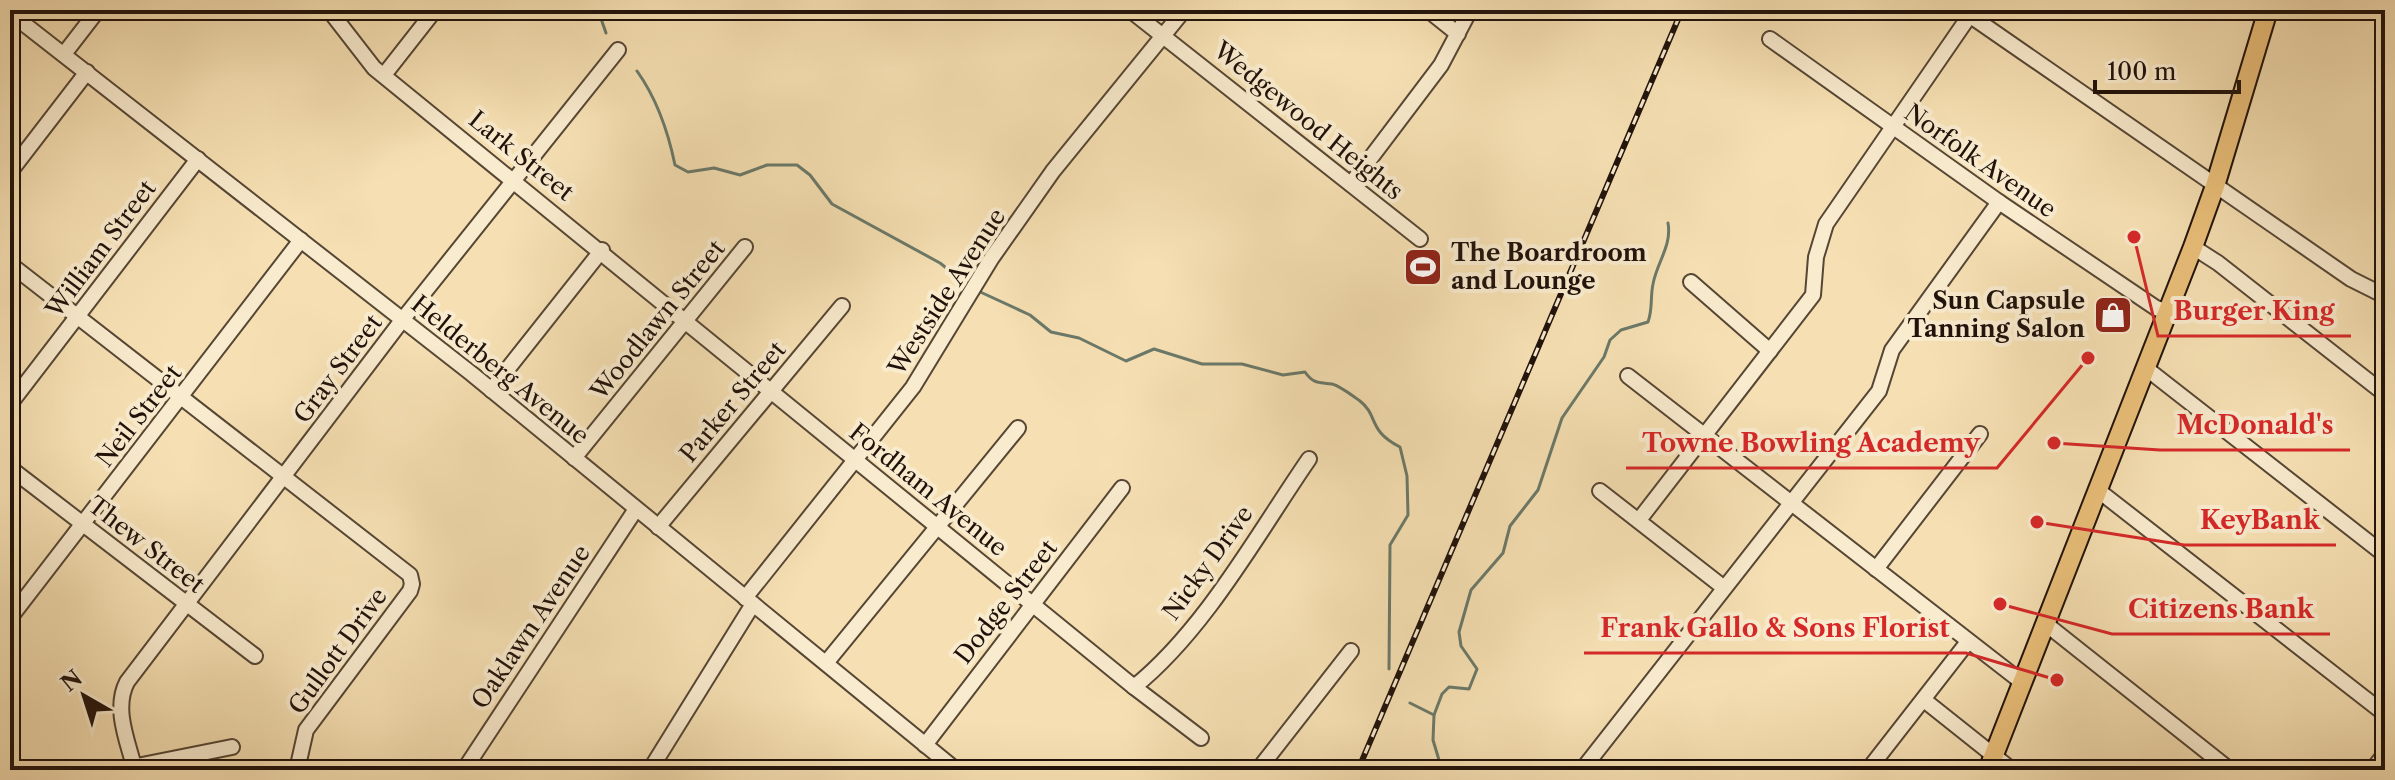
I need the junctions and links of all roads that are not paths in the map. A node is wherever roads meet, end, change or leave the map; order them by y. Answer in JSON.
{"nodes":[{"id":1,"x":98,"y":10,"type":"edge"},
{"id":2,"x":329,"y":10,"type":"edge"},
{"id":3,"x":435,"y":10,"type":"edge"},
{"id":4,"x":1130,"y":10,"type":"edge"},
{"id":5,"x":1184,"y":10,"type":"edge"},
{"id":6,"x":1428,"y":10,"type":"edge"},
{"id":7,"x":1470,"y":10,"type":"edge"},
{"id":8,"x":2268,"y":10,"type":"edge"},
{"id":9,"x":1967,"y":12,"type":"edge"},
{"id":10,"x":10,"y":13,"type":"edge"},
{"id":11,"x":1458,"y":34,"type":"junction"},
{"id":12,"x":1165,"y":35,"type":"junction"},
{"id":13,"x":1770,"y":39,"type":"dead end"},
{"id":14,"x":618,"y":50,"type":"dead end"},
{"id":15,"x":64,"y":54,"type":"junction"},
{"id":16,"x":87,"y":72,"type":"junction"},
{"id":17,"x":384,"y":75,"type":"junction"},
{"id":18,"x":1892,"y":125,"type":"junction"},
{"id":19,"x":198,"y":159,"type":"junction"},
{"id":20,"x":10,"y":172,"type":"edge"},
{"id":21,"x":514,"y":179,"type":"junction"},
{"id":22,"x":1351,"y":184,"type":"junction"},
{"id":23,"x":2215,"y":186,"type":"junction"},
{"id":24,"x":1999,"y":202,"type":"junction"},
{"id":25,"x":1420,"y":239,"type":"dead end"},
{"id":26,"x":301,"y":240,"type":"junction"},
{"id":27,"x":745,"y":247,"type":"dead end"},
{"id":28,"x":2193,"y":247,"type":"junction"},
{"id":29,"x":602,"y":250,"type":"junction"},
{"id":30,"x":10,"y":264,"type":"edge"},
{"id":31,"x":630,"y":273,"type":"joint"},
{"id":32,"x":1691,"y":282,"type":"dead end"},
{"id":33,"x":2385,"y":296,"type":"edge"},
{"id":34,"x":842,"y":306,"type":"dead end"},
{"id":35,"x":2168,"y":312,"type":"junction"},
{"id":36,"x":78,"y":316,"type":"junction"},
{"id":37,"x":403,"y":319,"type":"junction"},
{"id":38,"x":687,"y":320,"type":"junction"},
{"id":39,"x":1770,"y":351,"type":"junction"},
{"id":40,"x":2147,"y":369,"type":"junction"},
{"id":41,"x":1628,"y":376,"type":"dead end"},
{"id":42,"x":491,"y":390,"type":"junction"},
{"id":43,"x":772,"y":390,"type":"junction"},
{"id":44,"x":2385,"y":394,"type":"edge"},
{"id":45,"x":182,"y":396,"type":"junction"},
{"id":46,"x":10,"y":404,"type":"edge"},
{"id":47,"x":1018,"y":428,"type":"dead end"},
{"id":48,"x":1980,"y":434,"type":"dead end"},
{"id":49,"x":1704,"y":435,"type":"junction"},
{"id":50,"x":574,"y":458,"type":"junction"},
{"id":51,"x":1309,"y":459,"type":"dead end"},
{"id":52,"x":855,"y":460,"type":"junction"},
{"id":53,"x":10,"y":468,"type":"edge"},
{"id":54,"x":285,"y":475,"type":"junction"},
{"id":55,"x":1122,"y":488,"type":"dead end"},
{"id":56,"x":1600,"y":491,"type":"dead end"},
{"id":57,"x":2099,"y":491,"type":"junction"},
{"id":58,"x":1792,"y":504,"type":"junction"},
{"id":59,"x":636,"y":509,"type":"junction"},
{"id":60,"x":1639,"y":520,"type":"junction"},
{"id":61,"x":83,"y":524,"type":"junction"},
{"id":62,"x":658,"y":527,"type":"junction"},
{"id":63,"x":939,"y":527,"type":"junction"},
{"id":64,"x":2385,"y":555,"type":"edge"},
{"id":65,"x":1876,"y":569,"type":"junction"},
{"id":66,"x":1723,"y":587,"type":"junction"},
{"id":67,"x":749,"y":601,"type":"junction"},
{"id":68,"x":186,"y":604,"type":"junction"},
{"id":69,"x":1032,"y":604,"type":"junction"},
{"id":70,"x":10,"y":618,"type":"edge"},
{"id":71,"x":2046,"y":624,"type":"junction"},
{"id":72,"x":1967,"y":643,"type":"junction"},
{"id":73,"x":1351,"y":651,"type":"dead end"},
{"id":74,"x":255,"y":656,"type":"dead end"},
{"id":75,"x":826,"y":663,"type":"junction"},
{"id":76,"x":2023,"y":683,"type":"junction"},
{"id":77,"x":1134,"y":687,"type":"junction"},
{"id":78,"x":1924,"y":700,"type":"junction"},
{"id":79,"x":2385,"y":714,"type":"edge"},
{"id":80,"x":1201,"y":738,"type":"dead end"},
{"id":81,"x":925,"y":745,"type":"junction"},
{"id":82,"x":232,"y":747,"type":"dead end"},
{"id":83,"x":2385,"y":754,"type":"edge"},
{"id":84,"x":1991,"y":762,"type":"edge"},
{"id":85,"x":134,"y":768,"type":"edge"},
{"id":86,"x":117,"y":770,"type":"edge"},
{"id":87,"x":297,"y":770,"type":"edge"},
{"id":88,"x":464,"y":770,"type":"edge"},
{"id":89,"x":650,"y":770,"type":"edge"},
{"id":90,"x":956,"y":770,"type":"edge"},
{"id":91,"x":1258,"y":770,"type":"edge"},
{"id":92,"x":1582,"y":770,"type":"edge"},
{"id":93,"x":1868,"y":770,"type":"edge"},
{"id":94,"x":2012,"y":770,"type":"edge"},
{"id":95,"x":2230,"y":770,"type":"edge"},
{"id":96,"x":2372,"y":770,"type":"edge"}],
"edges":[{"from":1,"to":15,"type":"street"},
{"from":2,"to":17,"type":"street","name":"Lark Street"},
{"from":3,"to":17,"type":"street"},
{"from":4,"to":12,"type":"street","name":"Wedgewood Heights"},
{"from":5,"to":12,"type":"street","name":"Westside Avenue"},
{"from":6,"to":11,"type":"street"},
{"from":7,"to":11,"type":"street"},
{"from":8,"to":23,"type":"main road"},
{"from":9,"to":18,"type":"street"},
{"from":9,"to":23,"type":"street"},
{"from":10,"to":15,"type":"street","name":"Helderberg Avenue"},
{"from":11,"to":22,"type":"street"},
{"from":12,"to":22,"type":"street","name":"Wedgewood Heights"},
{"from":12,"to":52,"type":"street","name":"Westside Avenue"},
{"from":13,"to":18,"type":"street","name":"Norfolk Avenue"},
{"from":14,"to":21,"type":"street","name":"Gray Street"},
{"from":15,"to":16,"type":"street","name":"Helderberg Avenue"},
{"from":16,"to":19,"type":"street","name":"Helderberg Avenue"},
{"from":16,"to":20,"type":"street"},
{"from":17,"to":21,"type":"street","name":"Lark Street"},
{"from":18,"to":24,"type":"street","name":"Norfolk Avenue"},
{"from":18,"to":39,"type":"street"},
{"from":19,"to":26,"type":"street","name":"Helderberg Avenue"},
{"from":19,"to":36,"type":"street","name":"William Street"},
{"from":21,"to":29,"type":"street","name":"Lark Street"},
{"from":21,"to":37,"type":"street","name":"Gray Street"},
{"from":22,"to":25,"type":"street","name":"Wedgewood Heights"},
{"from":23,"to":28,"type":"main road"},
{"from":23,"to":33,"type":"street"},
{"from":24,"to":35,"type":"street","name":"Norfolk Avenue"},
{"from":24,"to":58,"type":"street"},
{"from":26,"to":37,"type":"street","name":"Helderberg Avenue"},
{"from":26,"to":45,"type":"street","name":"Neil Street"},
{"from":27,"to":38,"type":"street","name":"Woodlawn Street"},
{"from":28,"to":35,"type":"main road"},
{"from":28,"to":44,"type":"street"},
{"from":29,"to":31,"type":"street","name":"Lark Street"},
{"from":29,"to":42,"type":"street"},
{"from":30,"to":36,"type":"street"},
{"from":31,"to":38,"type":"street","name":"Fordham Avenue"},
{"from":32,"to":39,"type":"street"},
{"from":34,"to":43,"type":"street","name":"Parker Street"},
{"from":35,"to":40,"type":"main road"},
{"from":36,"to":45,"type":"street"},
{"from":36,"to":46,"type":"street","name":"William Street"},
{"from":37,"to":42,"type":"street","name":"Helderberg Avenue"},
{"from":37,"to":54,"type":"street","name":"Gray Street"},
{"from":38,"to":43,"type":"street","name":"Fordham Avenue"},
{"from":38,"to":50,"type":"street","name":"Woodlawn Street"},
{"from":39,"to":49,"type":"street"},
{"from":40,"to":57,"type":"main road"},
{"from":40,"to":64,"type":"street"},
{"from":41,"to":49,"type":"street"},
{"from":42,"to":50,"type":"street","name":"Helderberg Avenue"},
{"from":43,"to":52,"type":"street","name":"Fordham Avenue"},
{"from":43,"to":62,"type":"street","name":"Parker Street"},
{"from":45,"to":54,"type":"street"},
{"from":45,"to":61,"type":"street","name":"Neil Street"},
{"from":47,"to":63,"type":"street"},
{"from":48,"to":65,"type":"street"},
{"from":49,"to":58,"type":"street"},
{"from":49,"to":60,"type":"street"},
{"from":50,"to":59,"type":"street","name":"Helderberg Avenue"},
{"from":51,"to":77,"type":"street","name":"Nicky Drive"},
{"from":52,"to":63,"type":"street","name":"Fordham Avenue"},
{"from":52,"to":67,"type":"street","name":"Westside Avenue"},
{"from":53,"to":61,"type":"street","name":"Thew Street"},
{"from":54,"to":68,"type":"street","name":"Gray Street"},
{"from":54,"to":87,"type":"street","name":"Gullott Drive"},
{"from":55,"to":69,"type":"street","name":"Dodge Street"},
{"from":56,"to":60,"type":"street"},
{"from":57,"to":71,"type":"main road"},
{"from":57,"to":79,"type":"street"},
{"from":58,"to":65,"type":"street"},
{"from":58,"to":66,"type":"street"},
{"from":59,"to":62,"type":"street","name":"Helderberg Avenue"},
{"from":59,"to":88,"type":"street","name":"Oaklawn Avenue"},
{"from":60,"to":66,"type":"street"},
{"from":61,"to":68,"type":"street","name":"Thew Street"},
{"from":61,"to":70,"type":"street","name":"Neil Street"},
{"from":62,"to":67,"type":"street","name":"Helderberg Avenue"},
{"from":63,"to":69,"type":"street","name":"Fordham Avenue"},
{"from":63,"to":75,"type":"street"},
{"from":65,"to":72,"type":"street"},
{"from":66,"to":92,"type":"street"},
{"from":67,"to":75,"type":"street","name":"Helderberg Avenue"},
{"from":67,"to":89,"type":"street","name":"Westside Avenue"},
{"from":68,"to":74,"type":"street","name":"Thew Street"},
{"from":68,"to":85,"type":"street","name":"Gray Street"},
{"from":69,"to":77,"type":"street","name":"Fordham Avenue"},
{"from":69,"to":81,"type":"street","name":"Dodge Street"},
{"from":71,"to":76,"type":"main road"},
{"from":71,"to":95,"type":"street"},
{"from":72,"to":76,"type":"street"},
{"from":72,"to":78,"type":"street"},
{"from":73,"to":91,"type":"street"},
{"from":75,"to":81,"type":"street","name":"Helderberg Avenue"},
{"from":76,"to":84,"type":"main road"},
{"from":77,"to":80,"type":"street","name":"Fordham Avenue"},
{"from":78,"to":84,"type":"street"},
{"from":78,"to":93,"type":"street"},
{"from":81,"to":90,"type":"street","name":"Helderberg Avenue"},
{"from":82,"to":85,"type":"street"},
{"from":83,"to":96,"type":"street"},
{"from":84,"to":94,"type":"street"},
{"from":85,"to":86,"type":"street"}]}
